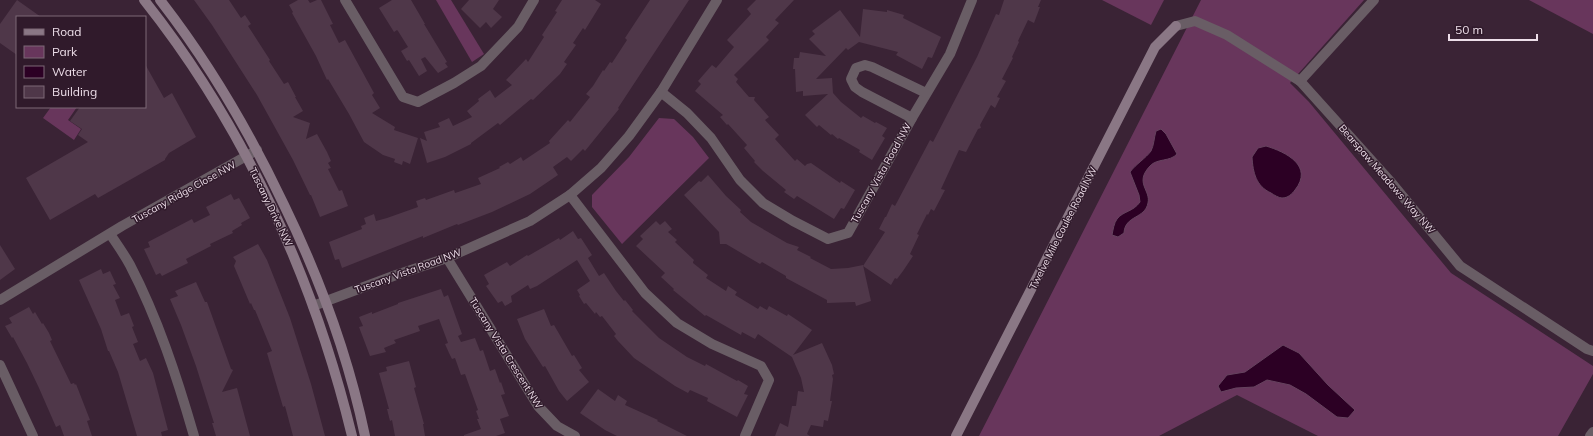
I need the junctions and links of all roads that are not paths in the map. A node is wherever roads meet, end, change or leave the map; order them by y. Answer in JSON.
{"nodes":[{"id":1,"x":144,"y":0,"type":"edge"},
{"id":2,"x":160,"y":0,"type":"edge"},
{"id":3,"x":345,"y":0,"type":"edge"},
{"id":4,"x":534,"y":0,"type":"edge"},
{"id":5,"x":718,"y":0,"type":"edge"},
{"id":6,"x":972,"y":0,"type":"edge"},
{"id":7,"x":1374,"y":0,"type":"edge"},
{"id":8,"x":1176,"y":26,"type":"joint"},
{"id":9,"x":1300,"y":82,"type":"junction"},
{"id":10,"x":660,"y":92,"type":"junction"},
{"id":11,"x":926,"y":93,"type":"junction"},
{"id":12,"x":912,"y":118,"type":"junction"},
{"id":13,"x":257,"y":150,"type":"junction"},
{"id":14,"x":246,"y":157,"type":"junction"},
{"id":15,"x":570,"y":195,"type":"junction"},
{"id":16,"x":110,"y":234,"type":"junction"},
{"id":17,"x":447,"y":258,"type":"junction"},
{"id":18,"x":0,"y":300,"type":"edge"},
{"id":19,"x":326,"y":300,"type":"junction"},
{"id":20,"x":313,"y":306,"type":"junction"},
{"id":21,"x":1593,"y":351,"type":"edge"},
{"id":22,"x":0,"y":365,"type":"edge"},
{"id":23,"x":1593,"y":432,"type":"edge"},
{"id":24,"x":33,"y":436,"type":"edge"},
{"id":25,"x":194,"y":436,"type":"edge"},
{"id":26,"x":352,"y":436,"type":"edge"},
{"id":27,"x":365,"y":436,"type":"edge"},
{"id":28,"x":575,"y":436,"type":"edge"},
{"id":29,"x":745,"y":436,"type":"edge"},
{"id":30,"x":956,"y":436,"type":"edge"},
{"id":31,"x":1590,"y":436,"type":"edge"}],
"edges":[{"from":1,"to":14,"type":"street","name":"Tuscany Drive NW"},
{"from":2,"to":13,"type":"street","name":"Tuscany Drive NW"},
{"from":3,"to":4,"type":"street"},
{"from":5,"to":10,"type":"street","name":"Tuscany Vista Road NW"},
{"from":6,"to":11,"type":"street","name":"Tuscany Vista Road NW"},
{"from":7,"to":9,"type":"street"},
{"from":8,"to":9,"type":"street","name":"Bearspaw Meadows Way NW"},
{"from":8,"to":30,"type":"street","name":"Twelve Mile Coulee Road NW"},
{"from":9,"to":21,"type":"street","name":"Bearspaw Meadows Way NW"},
{"from":10,"to":12,"type":"street","name":"Tuscany Vista Road NW"},
{"from":10,"to":15,"type":"street","name":"Tuscany Vista Road NW"},
{"from":11,"to":12,"type":"street","name":"Tuscany Vista Road NW"},
{"from":11,"to":12,"type":"street"},
{"from":13,"to":14,"type":"street","name":"Tuscany Ridge Close NW"},
{"from":13,"to":19,"type":"street","name":"Tuscany Drive NW"},
{"from":14,"to":16,"type":"street","name":"Tuscany Ridge Close NW"},
{"from":14,"to":20,"type":"street","name":"Tuscany Drive NW"},
{"from":15,"to":17,"type":"street","name":"Tuscany Vista Road NW"},
{"from":15,"to":29,"type":"street"},
{"from":16,"to":18,"type":"street","name":"Tuscany Ridge Close NW"},
{"from":16,"to":25,"type":"street"},
{"from":17,"to":19,"type":"street","name":"Tuscany Vista Road NW"},
{"from":17,"to":28,"type":"street","name":"Tuscany Vista Crescent NW"},
{"from":19,"to":20,"type":"street","name":"Tuscany Vista Road NW"},
{"from":19,"to":27,"type":"street","name":"Tuscany Drive NW"},
{"from":20,"to":26,"type":"street","name":"Tuscany Drive NW"},
{"from":22,"to":24,"type":"street"},
{"from":23,"to":31,"type":"street"}]}
